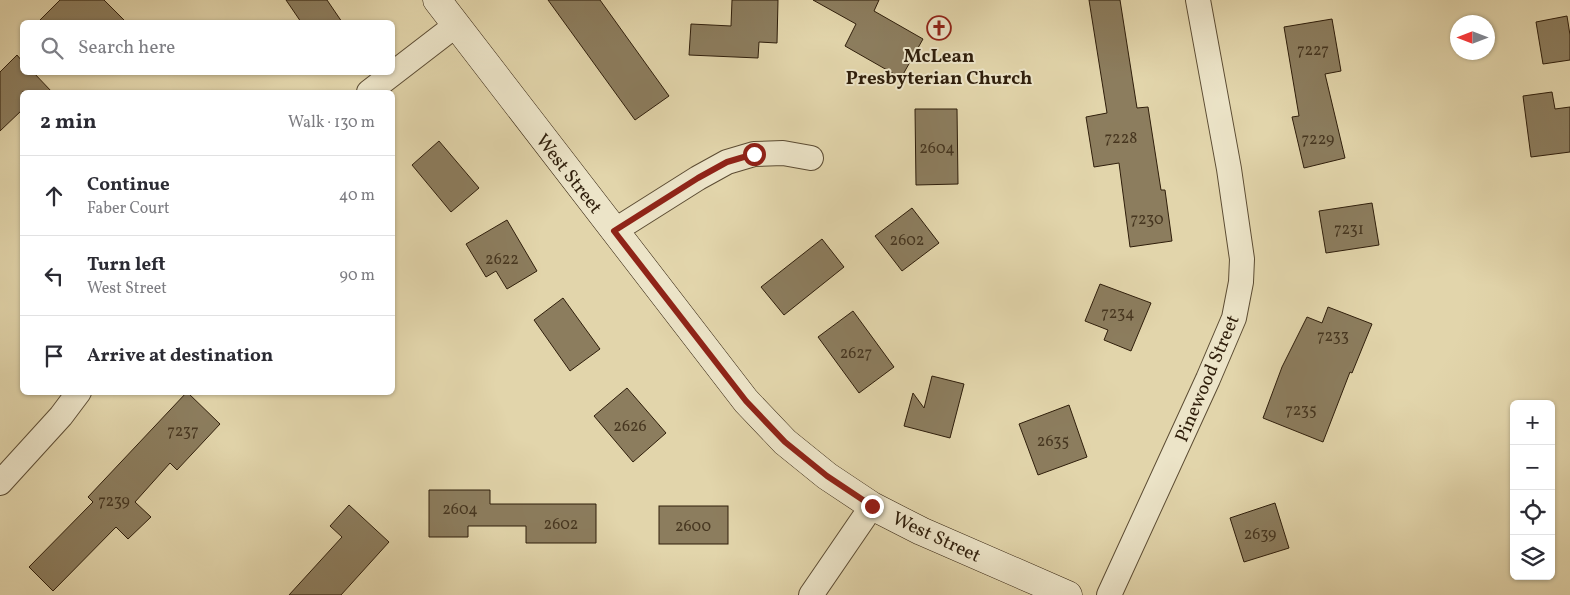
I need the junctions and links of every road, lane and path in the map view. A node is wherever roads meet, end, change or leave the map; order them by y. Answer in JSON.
{"nodes":[{"id":1,"x":1198,"y":0,"type":"edge"},
{"id":2,"x":439,"y":1,"type":"edge"},
{"id":3,"x":456,"y":25,"type":"junction"},
{"id":4,"x":395,"y":72,"type":"edge"},
{"id":5,"x":391,"y":75,"type":"edge"},
{"id":6,"x":372,"y":90,"type":"edge"},
{"id":7,"x":811,"y":158,"type":"dead end"},
{"id":8,"x":614,"y":231,"type":"junction"},
{"id":9,"x":76,"y":395,"type":"edge"},
{"id":10,"x":0,"y":483,"type":"edge"},
{"id":11,"x":872,"y":506,"type":"junction"},
{"id":12,"x":811,"y":595,"type":"edge"},
{"id":13,"x":1068,"y":595,"type":"edge"},
{"id":14,"x":1109,"y":595,"type":"edge"}],
"edges":[{"from":1,"to":14,"type":"street","name":"Pinewood Street"},
{"from":2,"to":3,"type":"main road","name":"West Street"},
{"from":3,"to":4,"type":"street"},
{"from":3,"to":8,"type":"main road","name":"West Street"},
{"from":5,"to":6,"type":"street"},
{"from":7,"to":8,"type":"street"},
{"from":8,"to":11,"type":"main road","name":"West Street"},
{"from":9,"to":10,"type":"street"},
{"from":11,"to":12,"type":"street"},
{"from":11,"to":13,"type":"main road","name":"West Street"}]}
